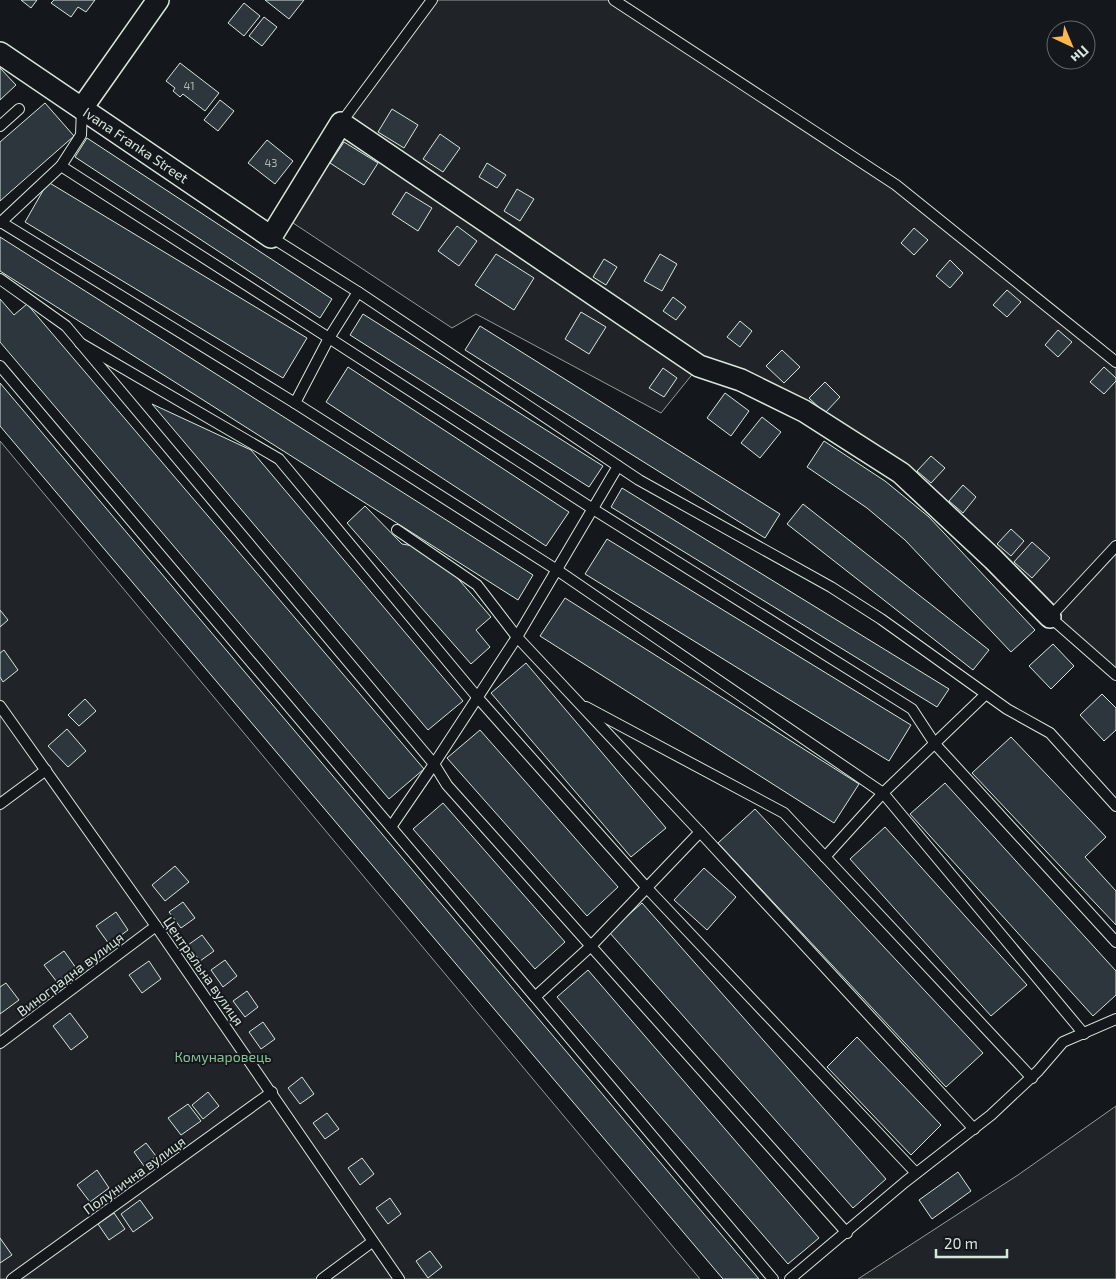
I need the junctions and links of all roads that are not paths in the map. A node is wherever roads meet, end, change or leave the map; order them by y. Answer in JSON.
{"nodes":[{"id":1,"x":158,"y":0,"type":"edge"},
{"id":2,"x":432,"y":0,"type":"edge"},
{"id":3,"x":614,"y":0,"type":"edge"},
{"id":4,"x":0,"y":53,"type":"edge"},
{"id":5,"x":82,"y":108,"type":"junction"},
{"id":6,"x":19,"y":109,"type":"dead end"},
{"id":7,"x":341,"y":123,"type":"junction"},
{"id":8,"x":0,"y":126,"type":"edge"},
{"id":9,"x":61,"y":166,"type":"junction"},
{"id":10,"x":1,"y":223,"type":"edge"},
{"id":11,"x":271,"y":237,"type":"junction"},
{"id":12,"x":0,"y":279,"type":"edge"},
{"id":13,"x":358,"y":292,"type":"junction"},
{"id":14,"x":329,"y":338,"type":"junction"},
{"id":15,"x":80,"y":343,"type":"junction"},
{"id":16,"x":1116,"y":362,"type":"edge"},
{"id":17,"x":0,"y":366,"type":"edge"},
{"id":18,"x":295,"y":403,"type":"junction"},
{"id":19,"x":618,"y":466,"type":"junction"},
{"id":20,"x":594,"y":509,"type":"junction"},
{"id":21,"x":397,"y":530,"type":"dead end"},
{"id":22,"x":1116,"y":546,"type":"edge"},
{"id":23,"x":557,"y":570,"type":"junction"},
{"id":24,"x":1050,"y":616,"type":"junction"},
{"id":25,"x":516,"y":637,"type":"junction"},
{"id":26,"x":1116,"y":676,"type":"edge"},
{"id":27,"x":986,"y":694,"type":"junction"},
{"id":28,"x":478,"y":698,"type":"junction"},
{"id":29,"x":578,"y":703,"type":"junction"},
{"id":30,"x":0,"y":706,"type":"edge"},
{"id":31,"x":935,"y":744,"type":"junction"},
{"id":32,"x":434,"y":764,"type":"junction"},
{"id":33,"x":46,"y":770,"type":"junction"},
{"id":34,"x":883,"y":793,"type":"junction"},
{"id":35,"x":0,"y":804,"type":"edge"},
{"id":36,"x":1116,"y":806,"type":"edge"},
{"id":37,"x":391,"y":827,"type":"junction"},
{"id":38,"x":700,"y":832,"type":"junction"},
{"id":39,"x":825,"y":857,"type":"junction"},
{"id":40,"x":646,"y":888,"type":"junction"},
{"id":41,"x":156,"y":926,"type":"junction"},
{"id":42,"x":1116,"y":942,"type":"edge"},
{"id":43,"x":591,"y":946,"type":"junction"},
{"id":44,"x":534,"y":996,"type":"junction"},
{"id":45,"x":1116,"y":1020,"type":"edge"},
{"id":46,"x":1084,"y":1034,"type":"junction"},
{"id":47,"x":0,"y":1043,"type":"edge"},
{"id":48,"x":1032,"y":1078,"type":"junction"},
{"id":49,"x":272,"y":1092,"type":"junction"},
{"id":50,"x":974,"y":1129,"type":"junction"},
{"id":51,"x":916,"y":1173,"type":"junction"},
{"id":52,"x":847,"y":1233,"type":"junction"},
{"id":53,"x":372,"y":1242,"type":"junction"},
{"id":54,"x":12,"y":1279,"type":"edge"},
{"id":55,"x":322,"y":1279,"type":"edge"},
{"id":56,"x":399,"y":1279,"type":"edge"},
{"id":57,"x":773,"y":1279,"type":"edge"},
{"id":58,"x":790,"y":1279,"type":"edge"}],
"edges":[{"from":1,"to":5,"type":"street"},
{"from":2,"to":7,"type":"lane"},
{"from":3,"to":16,"type":"lane"},
{"from":4,"to":5,"type":"street","name":"Ivana Franka Street"},
{"from":5,"to":9,"type":"lane"},
{"from":5,"to":11,"type":"street","name":"Ivana Franka Street"},
{"from":6,"to":8,"type":"lane"},
{"from":7,"to":11,"type":"street"},
{"from":7,"to":24,"type":"street"},
{"from":9,"to":10,"type":"lane"},
{"from":9,"to":14,"type":"lane"},
{"from":10,"to":18,"type":"lane"},
{"from":11,"to":13,"type":"lane"},
{"from":12,"to":15,"type":"lane"},
{"from":13,"to":14,"type":"lane"},
{"from":13,"to":19,"type":"lane"},
{"from":14,"to":18,"type":"lane"},
{"from":14,"to":20,"type":"lane"},
{"from":15,"to":28,"type":"lane"},
{"from":15,"to":32,"type":"lane"},
{"from":17,"to":37,"type":"lane"},
{"from":18,"to":23,"type":"lane"},
{"from":19,"to":20,"type":"lane"},
{"from":19,"to":27,"type":"lane"},
{"from":20,"to":23,"type":"lane"},
{"from":20,"to":31,"type":"lane"},
{"from":21,"to":25,"type":"lane"},
{"from":22,"to":24,"type":"lane"},
{"from":23,"to":25,"type":"lane"},
{"from":23,"to":34,"type":"lane"},
{"from":24,"to":26,"type":"lane"},
{"from":25,"to":28,"type":"lane"},
{"from":25,"to":29,"type":"lane"},
{"from":27,"to":31,"type":"lane"},
{"from":27,"to":36,"type":"lane"},
{"from":28,"to":32,"type":"lane"},
{"from":28,"to":40,"type":"lane"},
{"from":29,"to":38,"type":"lane"},
{"from":29,"to":39,"type":"lane"},
{"from":30,"to":33,"type":"lane","name":"Центральна вулиця"},
{"from":31,"to":34,"type":"lane"},
{"from":31,"to":42,"type":"lane"},
{"from":32,"to":37,"type":"lane"},
{"from":32,"to":43,"type":"lane"},
{"from":33,"to":35,"type":"lane"},
{"from":33,"to":41,"type":"lane","name":"Центральна вулиця"},
{"from":34,"to":39,"type":"lane"},
{"from":34,"to":46,"type":"lane"},
{"from":37,"to":44,"type":"lane"},
{"from":38,"to":40,"type":"lane"},
{"from":38,"to":50,"type":"lane"},
{"from":39,"to":48,"type":"lane"},
{"from":40,"to":43,"type":"lane"},
{"from":40,"to":51,"type":"lane"},
{"from":41,"to":47,"type":"lane","name":"Виноградна вулиця"},
{"from":41,"to":49,"type":"lane","name":"Центральна вулиця"},
{"from":43,"to":44,"type":"lane"},
{"from":43,"to":52,"type":"lane"},
{"from":44,"to":57,"type":"lane"},
{"from":45,"to":46,"type":"lane"},
{"from":46,"to":48,"type":"lane"},
{"from":48,"to":50,"type":"lane"},
{"from":49,"to":53,"type":"lane","name":"Центральна вулиця"},
{"from":49,"to":54,"type":"lane","name":"Полунична вулиця"},
{"from":50,"to":51,"type":"lane"},
{"from":51,"to":52,"type":"lane"},
{"from":52,"to":58,"type":"lane"},
{"from":53,"to":55,"type":"lane"},
{"from":53,"to":56,"type":"lane","name":"Центральна вулиця"}]}
